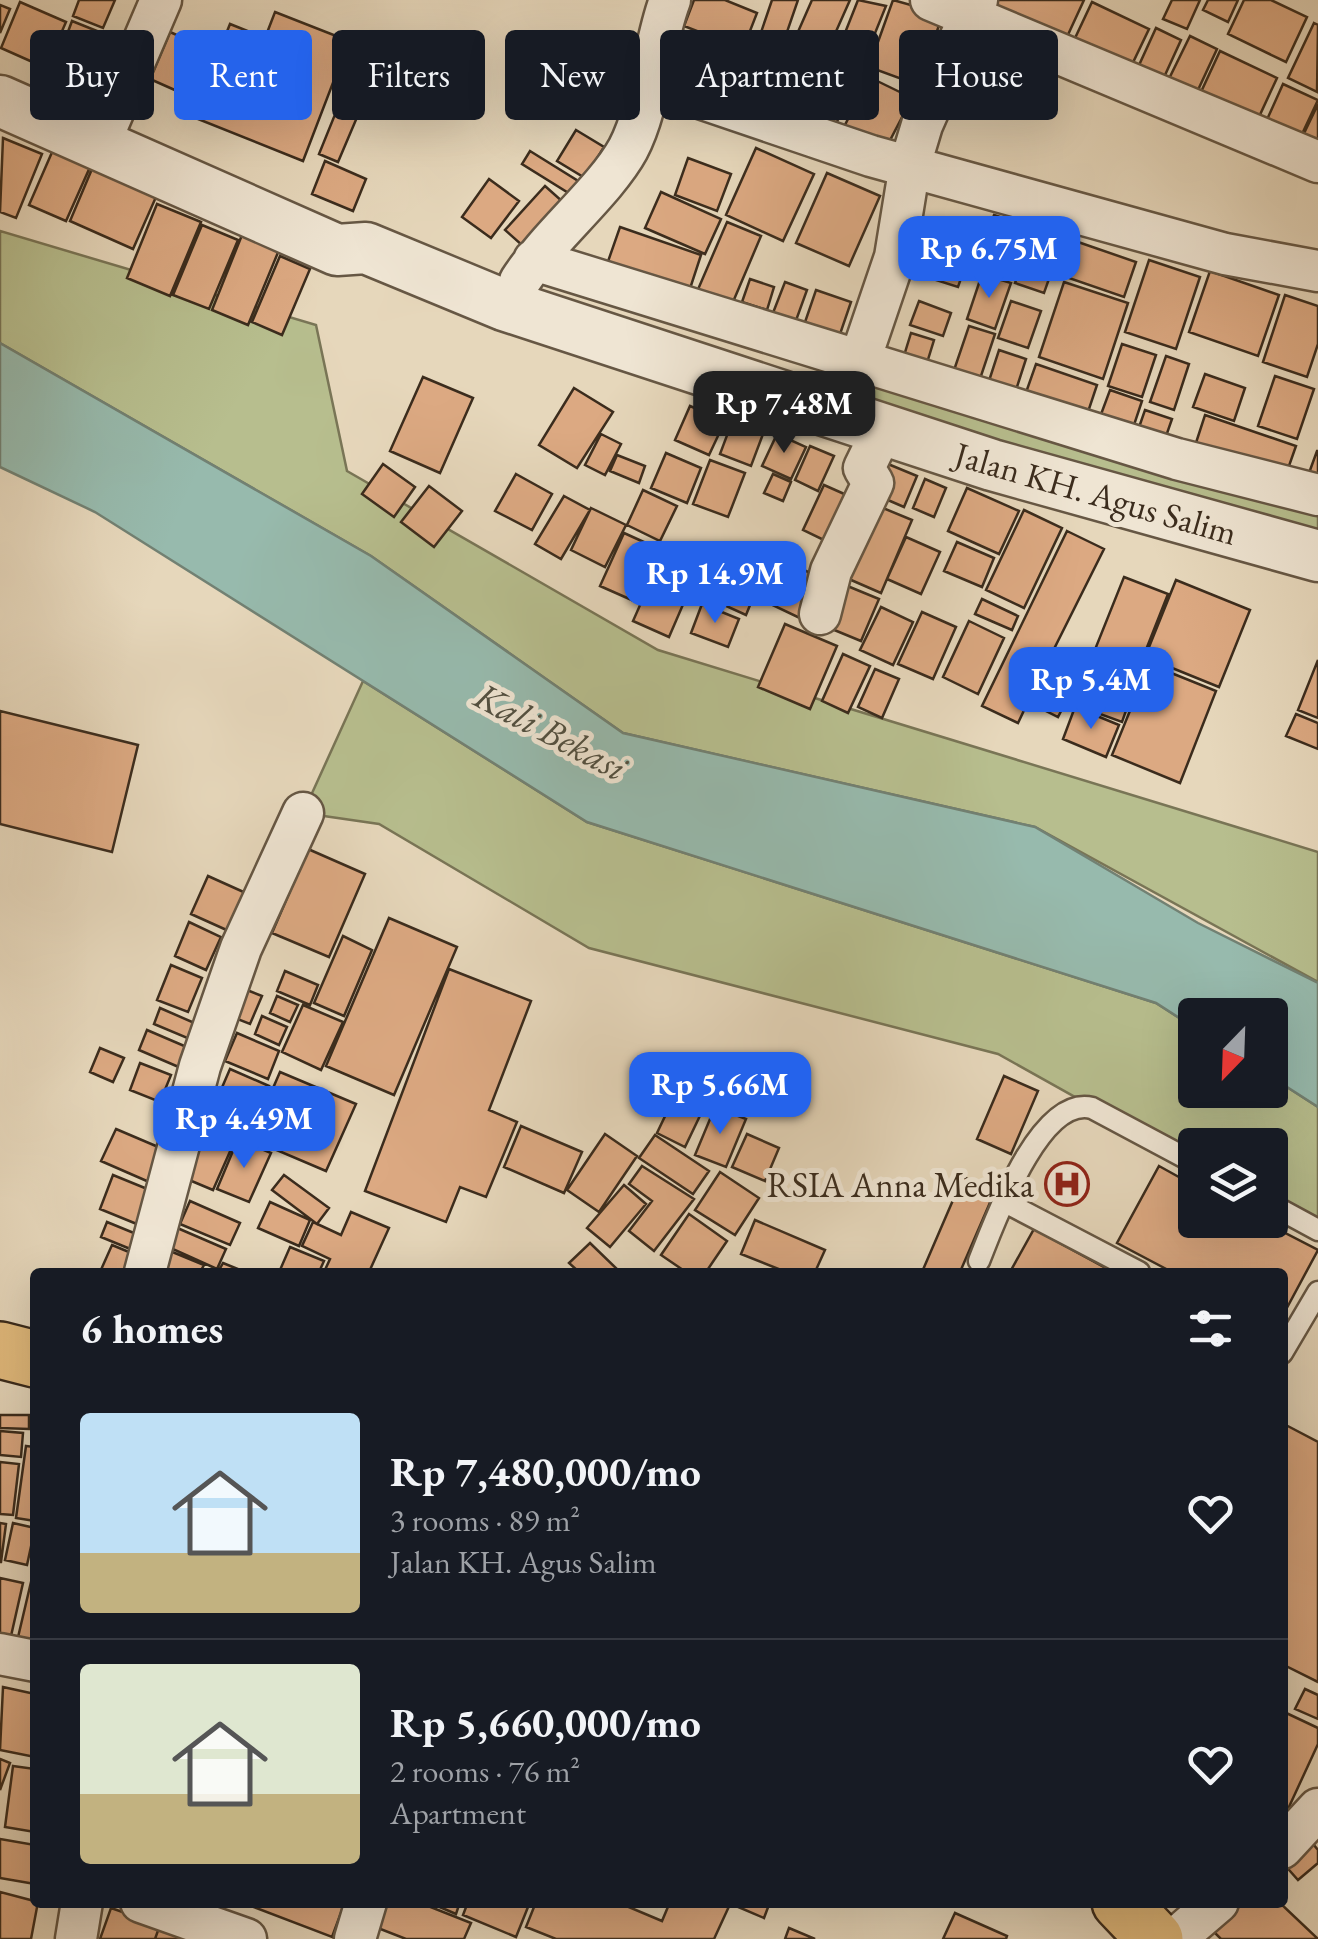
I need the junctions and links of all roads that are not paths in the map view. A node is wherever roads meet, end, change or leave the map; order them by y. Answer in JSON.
{"nodes":[{"id":1,"x":162,"y":0,"type":"edge"},
{"id":2,"x":670,"y":0,"type":"edge"},
{"id":3,"x":931,"y":0,"type":"edge"},
{"id":4,"x":973,"y":8,"type":"edge"},
{"id":5,"x":647,"y":80,"type":"junction"},
{"id":6,"x":0,"y":101,"type":"edge"},
{"id":7,"x":100,"y":146,"type":"junction"},
{"id":8,"x":1318,"y":162,"type":"edge"},
{"id":9,"x":910,"y":165,"type":"junction"},
{"id":10,"x":534,"y":260,"type":"junction"},
{"id":11,"x":1318,"y":271,"type":"edge"},
{"id":12,"x":487,"y":297,"type":"junction"},
{"id":13,"x":860,"y":360,"type":"junction"},
{"id":14,"x":831,"y":412,"type":"junction"},
{"id":15,"x":883,"y":429,"type":"junction"},
{"id":16,"x":1318,"y":495,"type":"edge"},
{"id":17,"x":1318,"y":556,"type":"edge"},
{"id":18,"x":820,"y":614,"type":"dead end"},
{"id":19,"x":303,"y":813,"type":"dead end"},
{"id":20,"x":1178,"y":1155,"type":"edge"},
{"id":21,"x":1003,"y":1201,"type":"junction"},
{"id":22,"x":1288,"y":1214,"type":"edge"},
{"id":23,"x":1318,"y":1230,"type":"edge"},
{"id":24,"x":979,"y":1261,"type":"dead end"},
{"id":25,"x":146,"y":1268,"type":"edge"},
{"id":26,"x":1131,"y":1268,"type":"edge"},
{"id":27,"x":1318,"y":1292,"type":"edge"},
{"id":28,"x":1288,"y":1342,"type":"edge"},
{"id":29,"x":0,"y":1350,"type":"edge"},
{"id":30,"x":30,"y":1358,"type":"edge"},
{"id":31,"x":0,"y":1654,"type":"edge"},
{"id":32,"x":30,"y":1660,"type":"edge"},
{"id":33,"x":1318,"y":1809,"type":"edge"},
{"id":34,"x":1288,"y":1842,"type":"edge"},
{"id":35,"x":81,"y":1908,"type":"edge"},
{"id":36,"x":159,"y":1908,"type":"edge"},
{"id":37,"x":364,"y":1908,"type":"edge"},
{"id":38,"x":1126,"y":1908,"type":"edge"},
{"id":39,"x":1211,"y":1908,"type":"edge"},
{"id":40,"x":76,"y":1939,"type":"edge"},
{"id":41,"x":246,"y":1939,"type":"edge"},
{"id":42,"x":355,"y":1939,"type":"edge"},
{"id":43,"x":1155,"y":1939,"type":"edge"},
{"id":44,"x":1175,"y":1939,"type":"edge"}],
"edges":[{"from":1,"to":7,"type":"street"},
{"from":2,"to":5,"type":"street"},
{"from":3,"to":4,"type":"street"},
{"from":4,"to":8,"type":"street"},
{"from":4,"to":9,"type":"street"},
{"from":5,"to":9,"type":"street"},
{"from":5,"to":10,"type":"street"},
{"from":6,"to":7,"type":"street","name":"Jalan KH. Agus Salim"},
{"from":7,"to":12,"type":"street","name":"Jalan KH. Agus Salim"},
{"from":9,"to":11,"type":"street"},
{"from":9,"to":13,"type":"street"},
{"from":10,"to":12,"type":"street"},
{"from":10,"to":13,"type":"street"},
{"from":12,"to":14,"type":"street","name":"Jalan KH. Agus Salim"},
{"from":13,"to":14,"type":"street"},
{"from":13,"to":16,"type":"street"},
{"from":14,"to":15,"type":"street","name":"Jalan KH. Agus Salim"},
{"from":15,"to":17,"type":"street","name":"Jalan KH. Agus Salim"},
{"from":15,"to":18,"type":"street"},
{"from":19,"to":25,"type":"street"},
{"from":20,"to":21,"type":"lane"},
{"from":21,"to":24,"type":"lane"},
{"from":21,"to":26,"type":"lane"},
{"from":22,"to":23,"type":"lane"},
{"from":27,"to":28,"type":"lane"},
{"from":29,"to":30,"type":"main road"},
{"from":31,"to":32,"type":"street"},
{"from":33,"to":34,"type":"street"},
{"from":35,"to":40,"type":"street"},
{"from":36,"to":41,"type":"street"},
{"from":37,"to":42,"type":"street"},
{"from":38,"to":43,"type":"main road"},
{"from":39,"to":44,"type":"street"}]}
